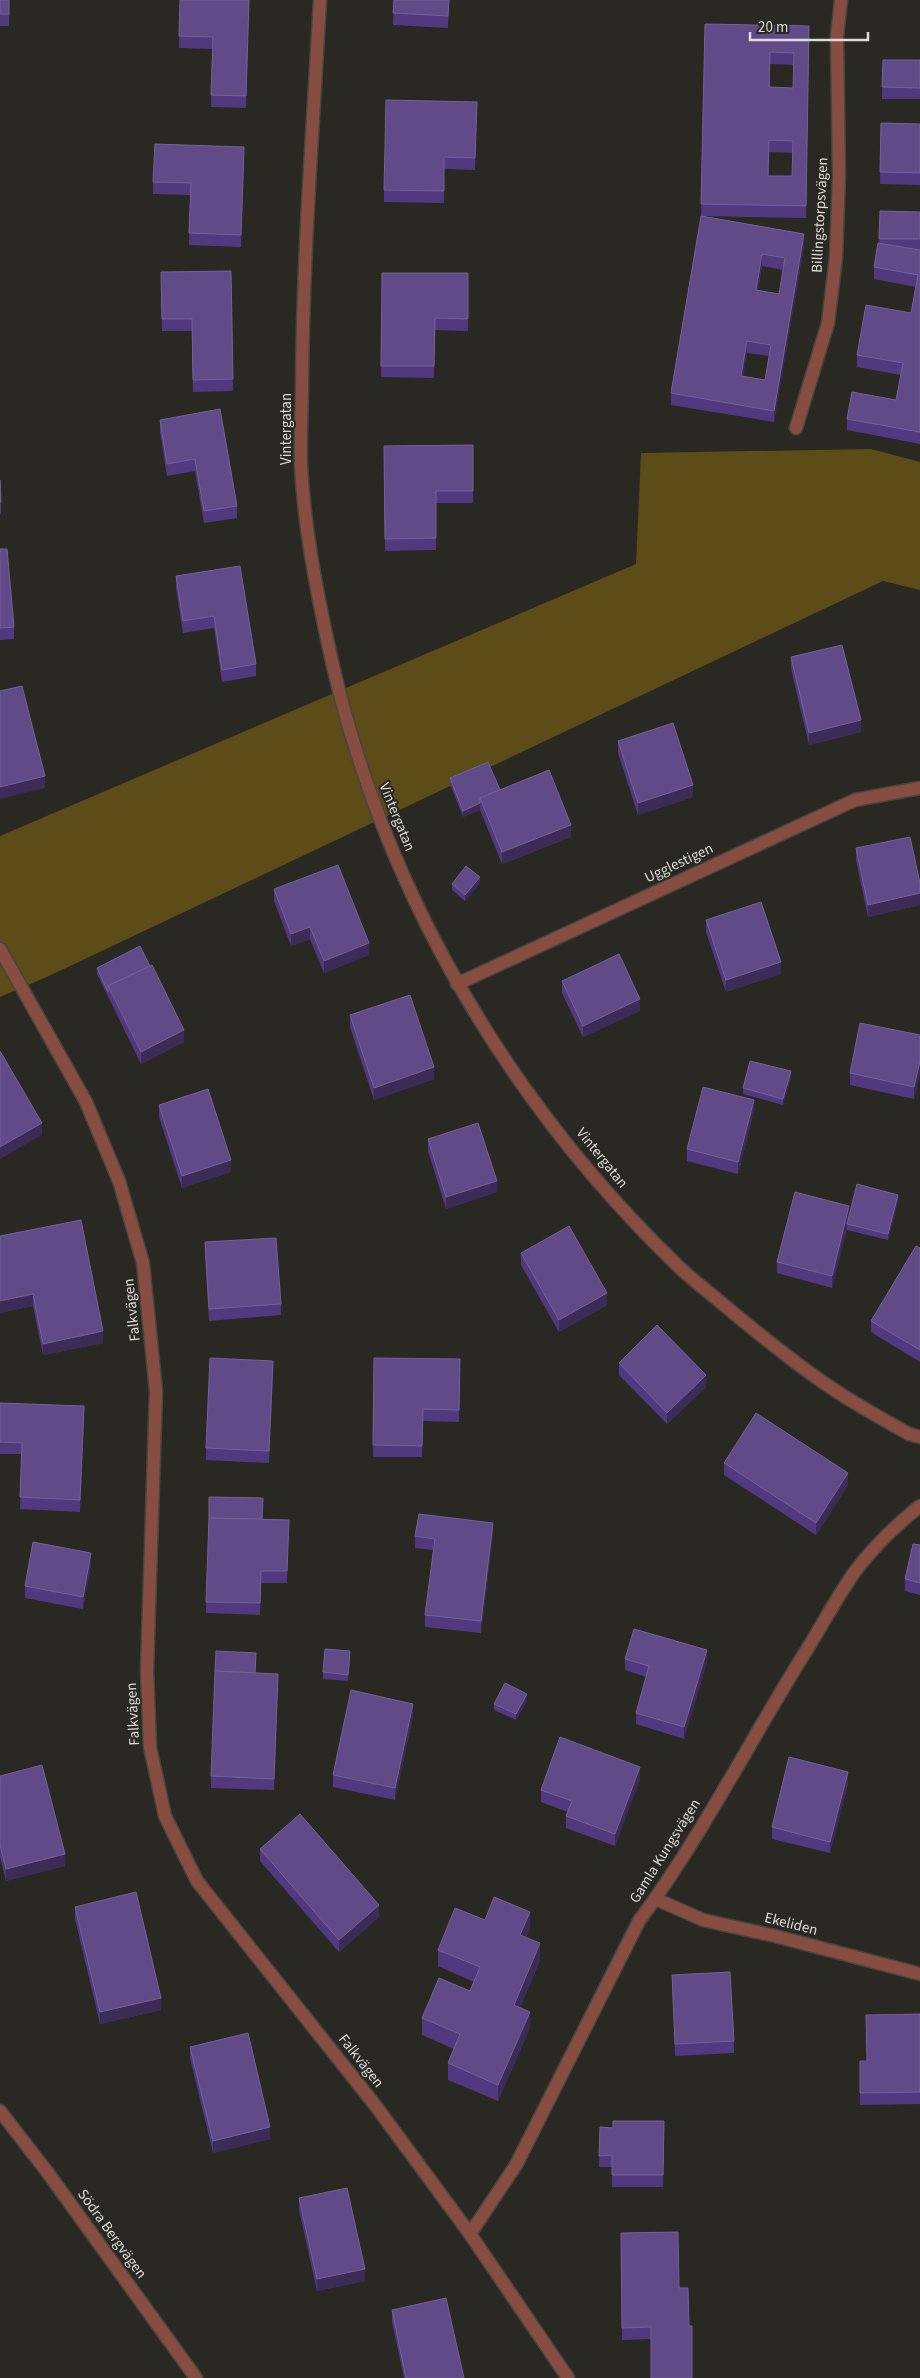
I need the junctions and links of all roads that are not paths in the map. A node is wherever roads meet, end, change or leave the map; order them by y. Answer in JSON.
{"nodes":[{"id":1,"x":320,"y":0,"type":"edge"},
{"id":2,"x":841,"y":0,"type":"edge"},
{"id":3,"x":796,"y":428,"type":"dead end"},
{"id":4,"x":920,"y":788,"type":"edge"},
{"id":5,"x":0,"y":949,"type":"edge"},
{"id":6,"x":457,"y":984,"type":"junction"},
{"id":7,"x":920,"y":1437,"type":"edge"},
{"id":8,"x":920,"y":1506,"type":"edge"},
{"id":9,"x":656,"y":1898,"type":"junction"},
{"id":10,"x":920,"y":1974,"type":"edge"},
{"id":11,"x":0,"y":2111,"type":"edge"},
{"id":12,"x":470,"y":2234,"type":"junction"},
{"id":13,"x":196,"y":2378,"type":"edge"},
{"id":14,"x":568,"y":2378,"type":"edge"}],
"edges":[{"from":1,"to":6,"type":"street","name":"Vintergatan"},
{"from":2,"to":3,"type":"street","name":"Billingstorpsvägen"},
{"from":4,"to":6,"type":"street","name":"Ugglestigen"},
{"from":5,"to":12,"type":"street","name":"Falkvägen"},
{"from":6,"to":7,"type":"street","name":"Vintergatan"},
{"from":8,"to":9,"type":"street","name":"Gamla Kungsvägen"},
{"from":9,"to":10,"type":"street","name":"Ekeliden"},
{"from":9,"to":12,"type":"street","name":"Gamla Kungsvägen"},
{"from":11,"to":13,"type":"street","name":"Södra Bergvägen"},
{"from":12,"to":14,"type":"street","name":"Falkvägen"}]}
